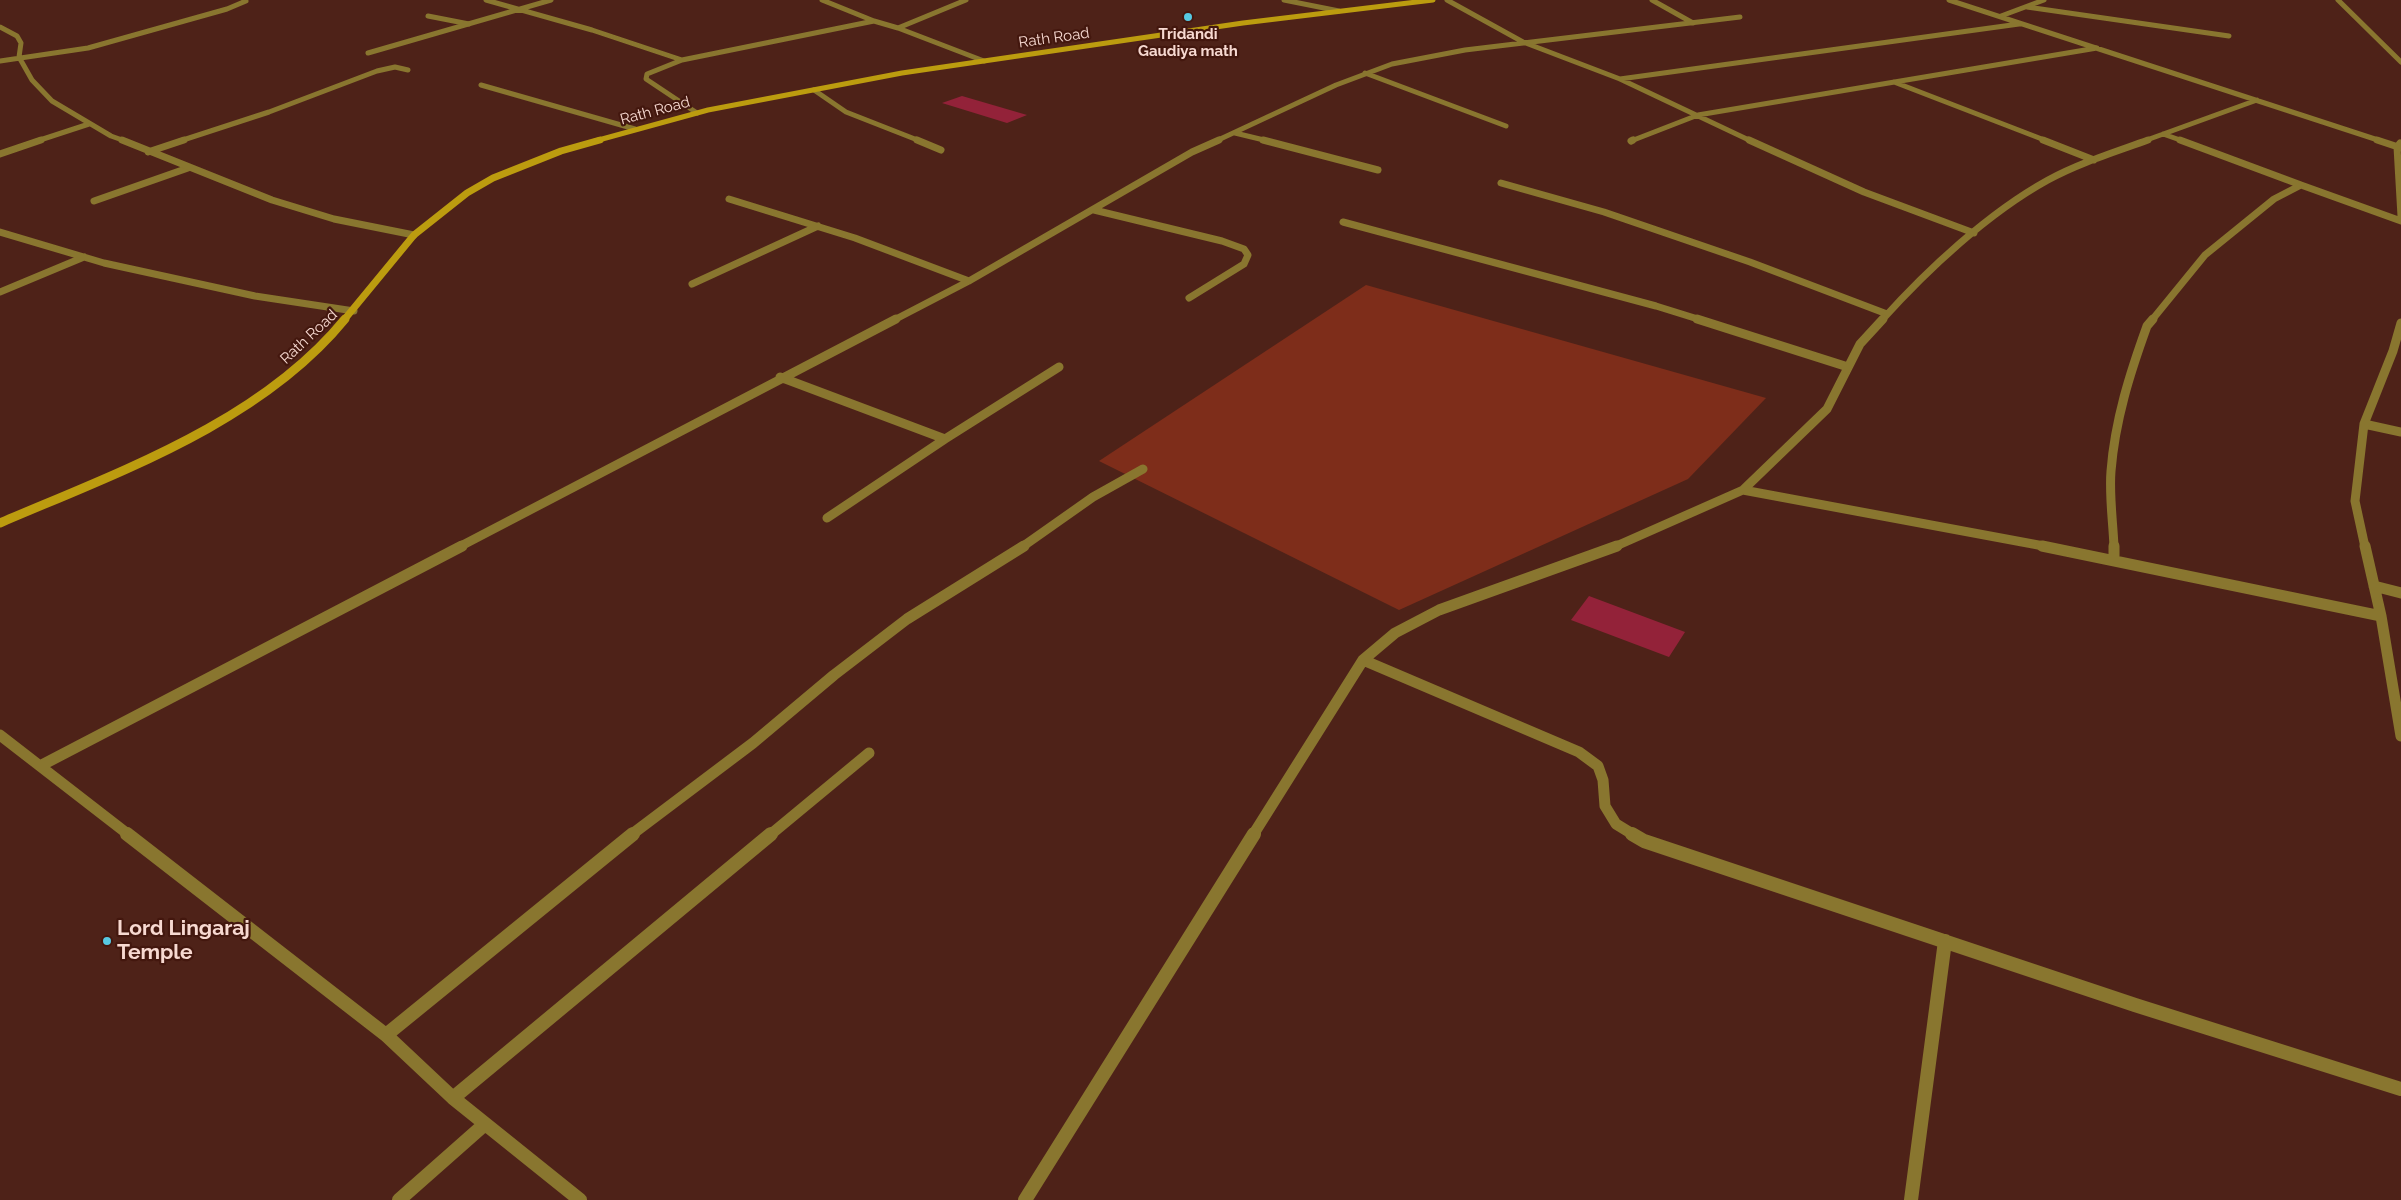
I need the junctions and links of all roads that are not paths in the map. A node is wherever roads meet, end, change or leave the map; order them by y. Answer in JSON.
{"nodes":[{"id":1,"x":244,"y":0,"type":"edge"},
{"id":2,"x":486,"y":0,"type":"edge"},
{"id":3,"x":551,"y":0,"type":"edge"},
{"id":4,"x":822,"y":0,"type":"edge"},
{"id":5,"x":966,"y":0,"type":"edge"},
{"id":6,"x":1284,"y":0,"type":"edge"},
{"id":7,"x":1433,"y":0,"type":"edge"},
{"id":8,"x":1446,"y":0,"type":"edge"},
{"id":9,"x":1652,"y":0,"type":"edge"},
{"id":10,"x":1949,"y":0,"type":"edge"},
{"id":11,"x":2044,"y":0,"type":"edge"},
{"id":12,"x":2338,"y":0,"type":"edge"},
{"id":13,"x":2026,"y":7,"type":"junction"},
{"id":14,"x":521,"y":9,"type":"junction"},
{"id":15,"x":1339,"y":11,"type":"junction"},
{"id":16,"x":428,"y":16,"type":"dead end"},
{"id":17,"x":2001,"y":16,"type":"junction"},
{"id":18,"x":1740,"y":17,"type":"dead end"},
{"id":19,"x":874,"y":21,"type":"junction"},
{"id":20,"x":1693,"y":23,"type":"junction"},
{"id":21,"x":2022,"y":23,"type":"junction"},
{"id":22,"x":469,"y":24,"type":"junction"},
{"id":23,"x":0,"y":27,"type":"edge"},
{"id":24,"x":898,"y":28,"type":"junction"},
{"id":25,"x":2229,"y":36,"type":"dead end"},
{"id":26,"x":1523,"y":42,"type":"junction"},
{"id":27,"x":2097,"y":48,"type":"junction"},
{"id":28,"x":368,"y":53,"type":"dead end"},
{"id":29,"x":19,"y":57,"type":"junction"},
{"id":30,"x":682,"y":60,"type":"junction"},
{"id":31,"x":0,"y":61,"type":"edge"},
{"id":32,"x":984,"y":61,"type":"junction"},
{"id":33,"x":2401,"y":62,"type":"edge"},
{"id":34,"x":408,"y":70,"type":"dead end"},
{"id":35,"x":1365,"y":73,"type":"junction"},
{"id":36,"x":1620,"y":79,"type":"junction"},
{"id":37,"x":1893,"y":82,"type":"junction"},
{"id":38,"x":482,"y":85,"type":"dead end"},
{"id":39,"x":814,"y":90,"type":"junction"},
{"id":40,"x":2257,"y":100,"type":"junction"},
{"id":41,"x":697,"y":113,"type":"junction"},
{"id":42,"x":1698,"y":115,"type":"junction"},
{"id":43,"x":90,"y":124,"type":"junction"},
{"id":44,"x":1506,"y":126,"type":"dead end"},
{"id":45,"x":635,"y":128,"type":"junction"},
{"id":46,"x":1235,"y":133,"type":"junction"},
{"id":47,"x":2163,"y":134,"type":"junction"},
{"id":48,"x":1631,"y":141,"type":"dead end"},
{"id":49,"x":2400,"y":146,"type":"edge"},
{"id":50,"x":942,"y":150,"type":"dead end"},
{"id":51,"x":148,"y":152,"type":"junction"},
{"id":52,"x":0,"y":154,"type":"edge"},
{"id":53,"x":2094,"y":160,"type":"junction"},
{"id":54,"x":188,"y":168,"type":"junction"},
{"id":55,"x":1378,"y":170,"type":"dead end"},
{"id":56,"x":1501,"y":183,"type":"dead end"},
{"id":57,"x":2301,"y":185,"type":"junction"},
{"id":58,"x":729,"y":199,"type":"dead end"},
{"id":59,"x":94,"y":201,"type":"dead end"},
{"id":60,"x":1094,"y":210,"type":"junction"},
{"id":61,"x":2401,"y":216,"type":"edge"},
{"id":62,"x":2401,"y":221,"type":"edge"},
{"id":63,"x":1343,"y":222,"type":"dead end"},
{"id":64,"x":818,"y":226,"type":"junction"},
{"id":65,"x":0,"y":232,"type":"edge"},
{"id":66,"x":1974,"y":233,"type":"junction"},
{"id":67,"x":414,"y":235,"type":"junction"},
{"id":68,"x":84,"y":257,"type":"junction"},
{"id":69,"x":969,"y":280,"type":"junction"},
{"id":70,"x":692,"y":284,"type":"dead end"},
{"id":71,"x":0,"y":292,"type":"edge"},
{"id":72,"x":1189,"y":298,"type":"dead end"},
{"id":73,"x":354,"y":311,"type":"junction"},
{"id":74,"x":1887,"y":314,"type":"junction"},
{"id":75,"x":2401,"y":322,"type":"edge"},
{"id":76,"x":1059,"y":367,"type":"dead end"},
{"id":77,"x":1848,"y":367,"type":"junction"},
{"id":78,"x":780,"y":377,"type":"junction"},
{"id":79,"x":2364,"y":424,"type":"junction"},
{"id":80,"x":2401,"y":432,"type":"edge"},
{"id":81,"x":945,"y":439,"type":"junction"},
{"id":82,"x":1144,"y":469,"type":"dead end"},
{"id":83,"x":1743,"y":490,"type":"junction"},
{"id":84,"x":827,"y":518,"type":"dead end"},
{"id":85,"x":0,"y":522,"type":"edge"},
{"id":86,"x":2114,"y":559,"type":"junction"},
{"id":87,"x":2374,"y":586,"type":"junction"},
{"id":88,"x":2401,"y":593,"type":"edge"},
{"id":89,"x":2381,"y":616,"type":"junction"},
{"id":90,"x":1363,"y":660,"type":"junction"},
{"id":91,"x":2401,"y":733,"type":"edge"},
{"id":92,"x":0,"y":735,"type":"edge"},
{"id":93,"x":868,"y":753,"type":"dead end"},
{"id":94,"x":40,"y":766,"type":"junction"},
{"id":95,"x":1945,"y":940,"type":"junction"},
{"id":96,"x":386,"y":1035,"type":"junction"},
{"id":97,"x":2401,"y":1089,"type":"edge"},
{"id":98,"x":453,"y":1098,"type":"junction"},
{"id":99,"x":485,"y":1124,"type":"junction"},
{"id":100,"x":399,"y":1200,"type":"edge"},
{"id":101,"x":580,"y":1200,"type":"edge"},
{"id":102,"x":1025,"y":1200,"type":"edge"},
{"id":103,"x":1911,"y":1200,"type":"edge"}],
"edges":[{"from":1,"to":29,"type":"street"},
{"from":2,"to":14,"type":"street"},
{"from":3,"to":14,"type":"street"},
{"from":4,"to":19,"type":"street"},
{"from":5,"to":24,"type":"street"},
{"from":6,"to":15,"type":"street"},
{"from":7,"to":15,"type":"street","name":"Rath Road"},
{"from":8,"to":26,"type":"street"},
{"from":9,"to":20,"type":"street"},
{"from":10,"to":17,"type":"street"},
{"from":11,"to":13,"type":"street"},
{"from":12,"to":33,"type":"street"},
{"from":13,"to":17,"type":"street"},
{"from":13,"to":25,"type":"street"},
{"from":14,"to":22,"type":"street"},
{"from":14,"to":30,"type":"street"},
{"from":15,"to":32,"type":"street","name":"Rath Road"},
{"from":16,"to":22,"type":"street"},
{"from":17,"to":21,"type":"street"},
{"from":18,"to":20,"type":"street"},
{"from":19,"to":24,"type":"street"},
{"from":19,"to":30,"type":"street"},
{"from":20,"to":26,"type":"street"},
{"from":21,"to":27,"type":"street"},
{"from":21,"to":36,"type":"street"},
{"from":22,"to":28,"type":"street"},
{"from":23,"to":29,"type":"street"},
{"from":24,"to":32,"type":"street"},
{"from":26,"to":35,"type":"street"},
{"from":26,"to":36,"type":"street"},
{"from":27,"to":37,"type":"street"},
{"from":27,"to":40,"type":"street"},
{"from":29,"to":31,"type":"street"},
{"from":29,"to":43,"type":"street"},
{"from":30,"to":41,"type":"street"},
{"from":32,"to":39,"type":"street","name":"Rath Road"},
{"from":34,"to":51,"type":"street"},
{"from":35,"to":44,"type":"street"},
{"from":35,"to":46,"type":"street"},
{"from":36,"to":42,"type":"street"},
{"from":37,"to":42,"type":"street"},
{"from":37,"to":53,"type":"street"},
{"from":38,"to":45,"type":"street"},
{"from":39,"to":41,"type":"street","name":"Rath Road"},
{"from":39,"to":50,"type":"street"},
{"from":40,"to":47,"type":"street"},
{"from":40,"to":49,"type":"street"},
{"from":41,"to":45,"type":"street","name":"Rath Road"},
{"from":42,"to":48,"type":"street"},
{"from":42,"to":66,"type":"street"},
{"from":43,"to":51,"type":"street"},
{"from":43,"to":52,"type":"street"},
{"from":45,"to":67,"type":"street","name":"Rath Road"},
{"from":46,"to":55,"type":"street"},
{"from":46,"to":60,"type":"street"},
{"from":47,"to":53,"type":"street"},
{"from":47,"to":57,"type":"street"},
{"from":49,"to":61,"type":"street"},
{"from":51,"to":54,"type":"street"},
{"from":53,"to":66,"type":"street"},
{"from":54,"to":59,"type":"street"},
{"from":54,"to":67,"type":"street"},
{"from":56,"to":74,"type":"street"},
{"from":57,"to":62,"type":"street"},
{"from":57,"to":86,"type":"street"},
{"from":58,"to":64,"type":"street"},
{"from":60,"to":69,"type":"street"},
{"from":60,"to":72,"type":"street"},
{"from":63,"to":77,"type":"street"},
{"from":64,"to":69,"type":"street"},
{"from":64,"to":70,"type":"street"},
{"from":65,"to":68,"type":"street"},
{"from":66,"to":74,"type":"street"},
{"from":67,"to":73,"type":"street","name":"Rath Road"},
{"from":68,"to":71,"type":"street"},
{"from":68,"to":73,"type":"street"},
{"from":69,"to":78,"type":"street"},
{"from":73,"to":85,"type":"street","name":"Rath Road"},
{"from":74,"to":77,"type":"street"},
{"from":75,"to":79,"type":"street"},
{"from":76,"to":81,"type":"street"},
{"from":77,"to":83,"type":"street"},
{"from":78,"to":81,"type":"street"},
{"from":78,"to":94,"type":"street"},
{"from":79,"to":80,"type":"street"},
{"from":79,"to":87,"type":"street"},
{"from":81,"to":84,"type":"street"},
{"from":82,"to":96,"type":"street"},
{"from":83,"to":86,"type":"street"},
{"from":83,"to":90,"type":"street"},
{"from":86,"to":89,"type":"street"},
{"from":87,"to":88,"type":"street"},
{"from":87,"to":89,"type":"street"},
{"from":89,"to":91,"type":"street"},
{"from":90,"to":95,"type":"street"},
{"from":90,"to":102,"type":"street"},
{"from":92,"to":94,"type":"street"},
{"from":93,"to":98,"type":"street"},
{"from":94,"to":96,"type":"street"},
{"from":95,"to":97,"type":"street"},
{"from":95,"to":103,"type":"street"},
{"from":96,"to":98,"type":"street"},
{"from":98,"to":99,"type":"street"},
{"from":99,"to":100,"type":"street"},
{"from":99,"to":101,"type":"street"}]}
